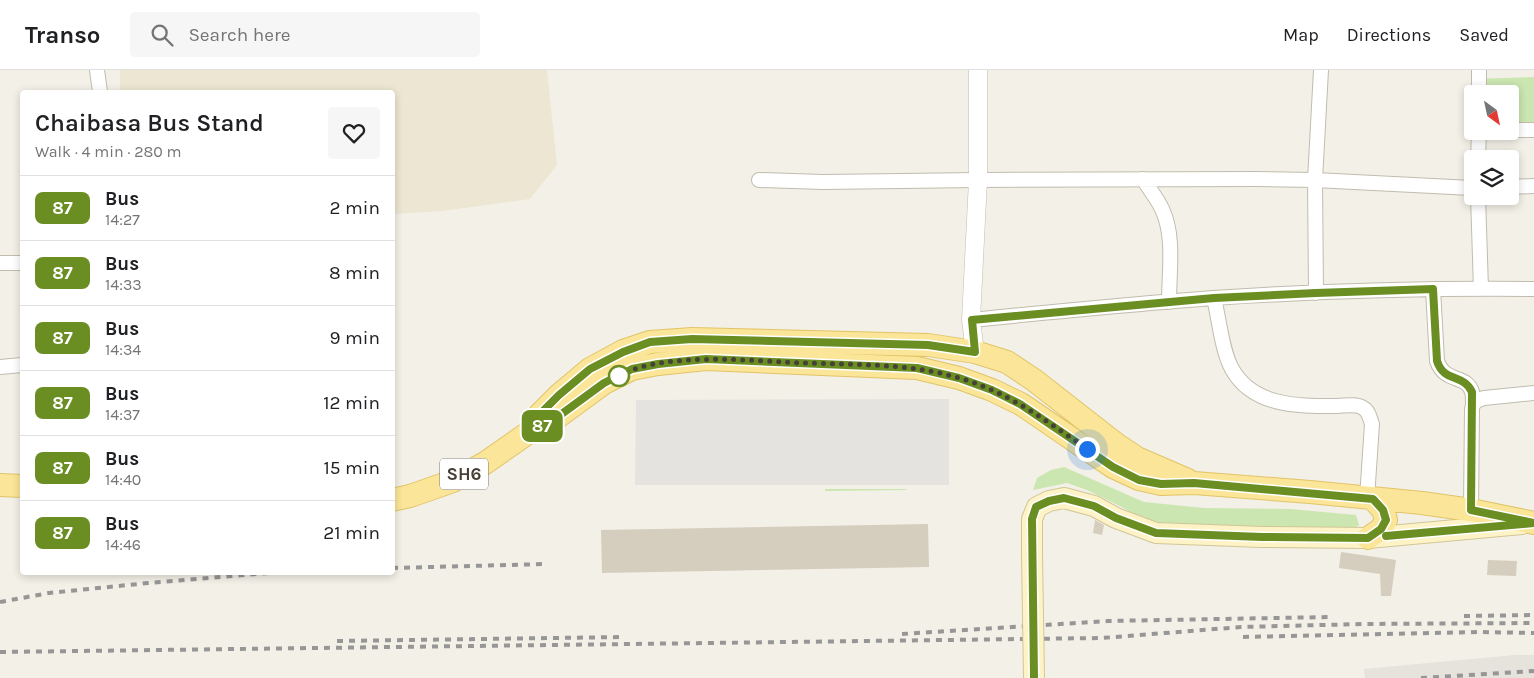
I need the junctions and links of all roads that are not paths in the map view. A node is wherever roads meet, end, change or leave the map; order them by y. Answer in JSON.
{"nodes":[{"id":1,"x":97,"y":70,"type":"edge"},
{"id":2,"x":978,"y":70,"type":"edge"},
{"id":3,"x":1321,"y":70,"type":"edge"},
{"id":4,"x":1479,"y":70,"type":"edge"},
{"id":5,"x":1479,"y":85,"type":"edge"},
{"id":6,"x":100,"y":90,"type":"edge"},
{"id":7,"x":1519,"y":130,"type":"edge"},
{"id":8,"x":1534,"y":130,"type":"edge"},
{"id":9,"x":1142,"y":179,"type":"junction"},
{"id":10,"x":759,"y":180,"type":"dead end"},
{"id":11,"x":978,"y":180,"type":"junction"},
{"id":12,"x":1315,"y":180,"type":"junction"},
{"id":13,"x":1534,"y":186,"type":"edge"},
{"id":14,"x":1519,"y":187,"type":"edge"},
{"id":15,"x":1464,"y":188,"type":"edge"},
{"id":16,"x":1478,"y":205,"type":"edge"},
{"id":17,"x":0,"y":263,"type":"edge"},
{"id":18,"x":20,"y":263,"type":"edge"},
{"id":19,"x":1433,"y":289,"type":"junction"},
{"id":20,"x":1481,"y":289,"type":"junction"},
{"id":21,"x":1534,"y":289,"type":"edge"},
{"id":22,"x":1316,"y":293,"type":"junction"},
{"id":23,"x":1214,"y":298,"type":"junction"},
{"id":24,"x":1169,"y":302,"type":"junction"},
{"id":25,"x":972,"y":320,"type":"junction"},
{"id":26,"x":975,"y":352,"type":"junction"},
{"id":27,"x":20,"y":365,"type":"edge"},
{"id":28,"x":0,"y":367,"type":"edge"},
{"id":29,"x":1534,"y":393,"type":"edge"},
{"id":30,"x":1473,"y":404,"type":"junction"},
{"id":31,"x":528,"y":433,"type":"junction"},
{"id":32,"x":1194,"y":483,"type":"junction"},
{"id":33,"x":0,"y":486,"type":"edge"},
{"id":34,"x":20,"y":486,"type":"edge"},
{"id":35,"x":1370,"y":498,"type":"junction"},
{"id":36,"x":395,"y":499,"type":"edge"},
{"id":37,"x":1471,"y":510,"type":"junction"},
{"id":38,"x":1534,"y":523,"type":"edge"},
{"id":39,"x":1368,"y":538,"type":"junction"},
{"id":40,"x":1034,"y":678,"type":"edge"}],
"edges":[{"from":1,"to":6,"type":"street"},
{"from":2,"to":11,"type":"street"},
{"from":3,"to":12,"type":"street"},
{"from":4,"to":5,"type":"street"},
{"from":7,"to":8,"type":"street"},
{"from":9,"to":11,"type":"street"},
{"from":9,"to":12,"type":"street"},
{"from":9,"to":24,"type":"street"},
{"from":10,"to":11,"type":"street"},
{"from":11,"to":25,"type":"street"},
{"from":12,"to":15,"type":"street"},
{"from":12,"to":22,"type":"street"},
{"from":13,"to":14,"type":"street"},
{"from":16,"to":20,"type":"street"},
{"from":17,"to":18,"type":"street"},
{"from":19,"to":20,"type":"street"},
{"from":19,"to":22,"type":"street"},
{"from":19,"to":30,"type":"street"},
{"from":20,"to":21,"type":"street"},
{"from":22,"to":23,"type":"street"},
{"from":23,"to":24,"type":"street"},
{"from":23,"to":35,"type":"street"},
{"from":24,"to":25,"type":"street"},
{"from":25,"to":26,"type":"street"},
{"from":26,"to":31,"type":"main road","number":"SH6"},
{"from":26,"to":32,"type":"main road","number":"SH6"},
{"from":27,"to":28,"type":"street"},
{"from":29,"to":30,"type":"street"},
{"from":30,"to":37,"type":"street"},
{"from":31,"to":32,"type":"main road","number":"SH6"},
{"from":31,"to":36,"type":"main road","number":"SH6"},
{"from":32,"to":35,"type":"main road","number":"SH6"},
{"from":33,"to":34,"type":"main road"},
{"from":35,"to":37,"type":"main road","number":"SH6"},
{"from":35,"to":39,"type":"main road"},
{"from":37,"to":38,"type":"main road","number":"SH6"},
{"from":38,"to":39,"type":"main road"},
{"from":39,"to":40,"type":"main road","bridge":true}]}
